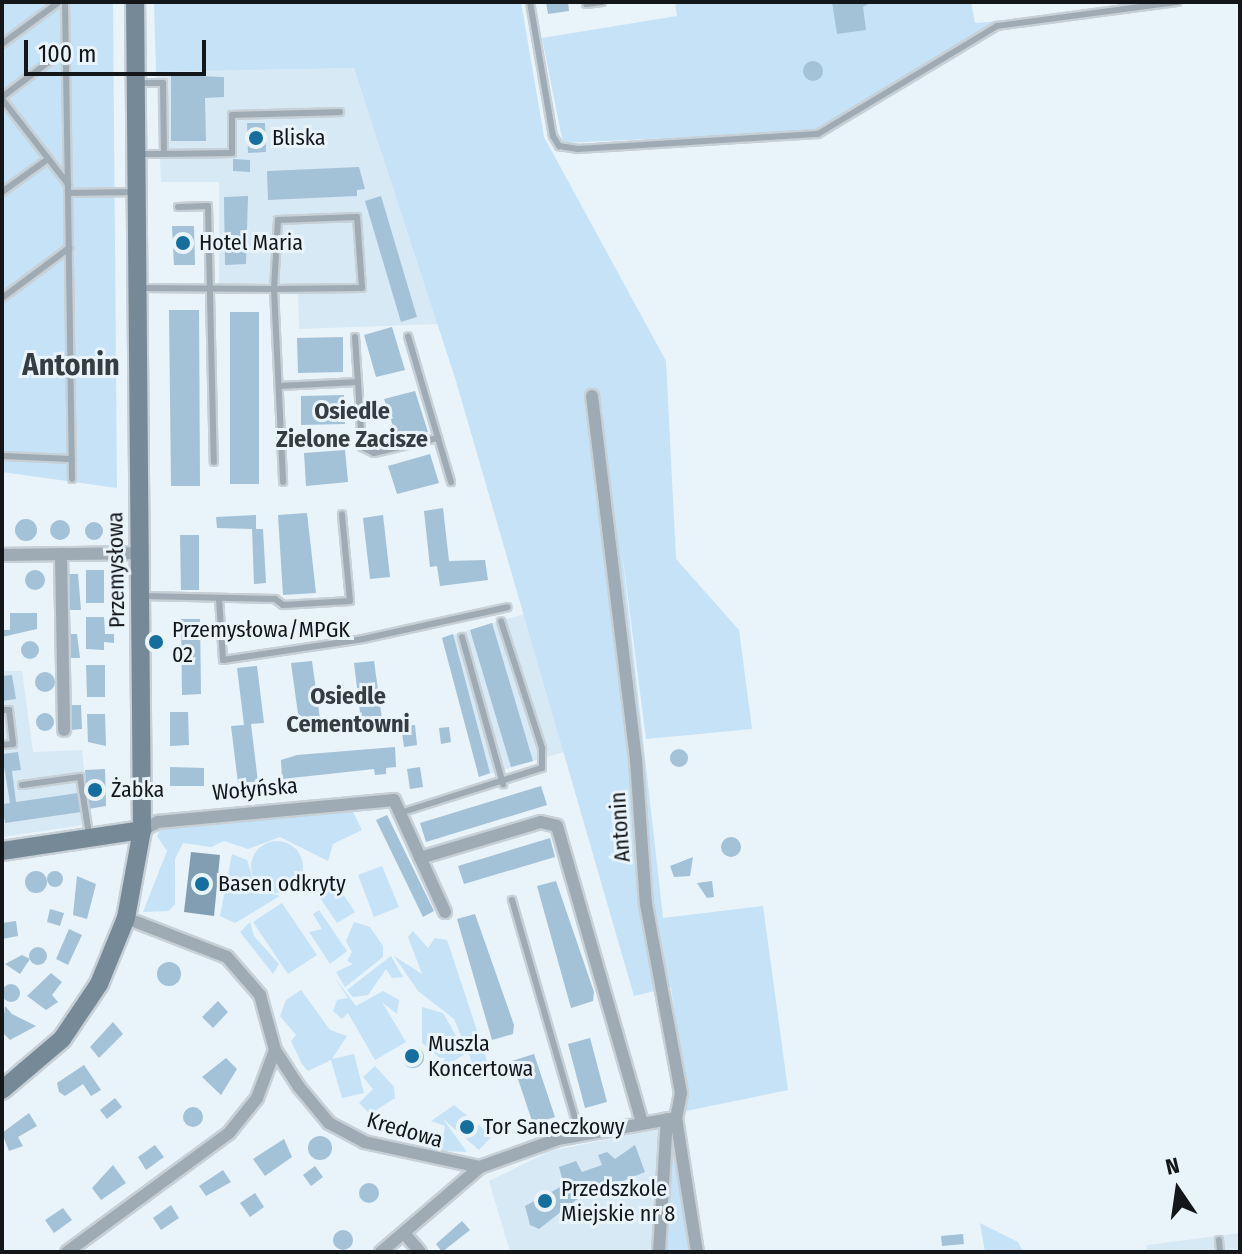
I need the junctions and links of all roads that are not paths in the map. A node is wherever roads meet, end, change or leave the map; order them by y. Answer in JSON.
{"nodes":[{"id":1,"x":59,"y":2,"type":"edge"},
{"id":2,"x":65,"y":2,"type":"edge"},
{"id":3,"x":135,"y":2,"type":"edge"},
{"id":4,"x":530,"y":2,"type":"edge"},
{"id":5,"x":602,"y":2,"type":"edge"},
{"id":6,"x":1177,"y":2,"type":"edge"},
{"id":7,"x":586,"y":4,"type":"dead end"},
{"id":8,"x":2,"y":44,"type":"edge"},
{"id":9,"x":66,"y":49,"type":"junction"},
{"id":10,"x":135,"y":83,"type":"junction"},
{"id":11,"x":2,"y":98,"type":"edge"},
{"id":12,"x":340,"y":112,"type":"dead end"},
{"id":13,"x":136,"y":154,"type":"junction"},
{"id":14,"x":164,"y":154,"type":"junction"},
{"id":15,"x":48,"y":159,"type":"junction"},
{"id":16,"x":68,"y":184,"type":"junction"},
{"id":17,"x":2,"y":192,"type":"edge"},
{"id":18,"x":136,"y":192,"type":"junction"},
{"id":19,"x":68,"y":193,"type":"junction"},
{"id":20,"x":178,"y":207,"type":"dead end"},
{"id":21,"x":69,"y":248,"type":"junction"},
{"id":22,"x":137,"y":288,"type":"junction"},
{"id":23,"x":209,"y":288,"type":"junction"},
{"id":24,"x":274,"y":289,"type":"junction"},
{"id":25,"x":2,"y":298,"type":"edge"},
{"id":26,"x":408,"y":336,"type":"dead end"},
{"id":27,"x":355,"y":337,"type":"dead end"},
{"id":28,"x":358,"y":382,"type":"junction"},
{"id":29,"x":279,"y":386,"type":"junction"},
{"id":30,"x":592,"y":396,"type":"dead end"},
{"id":31,"x":438,"y":438,"type":"junction"},
{"id":32,"x":2,"y":456,"type":"edge"},
{"id":33,"x":72,"y":459,"type":"junction"},
{"id":34,"x":214,"y":462,"type":"dead end"},
{"id":35,"x":72,"y":479,"type":"dead end"},
{"id":36,"x":283,"y":482,"type":"dead end"},
{"id":37,"x":451,"y":482,"type":"dead end"},
{"id":38,"x":342,"y":514,"type":"dead end"},
{"id":39,"x":139,"y":553,"type":"junction"},
{"id":40,"x":61,"y":554,"type":"junction"},
{"id":41,"x":2,"y":555,"type":"edge"},
{"id":42,"x":140,"y":596,"type":"junction"},
{"id":43,"x":219,"y":598,"type":"junction"},
{"id":44,"x":508,"y":607,"type":"dead end"},
{"id":45,"x":501,"y":621,"type":"dead end"},
{"id":46,"x":462,"y":637,"type":"dead end"},
{"id":47,"x":2,"y":710,"type":"edge"},
{"id":48,"x":64,"y":730,"type":"dead end"},
{"id":49,"x":2,"y":745,"type":"edge"},
{"id":50,"x":503,"y":784,"type":"junction"},
{"id":51,"x":22,"y":785,"type":"dead end"},
{"id":52,"x":400,"y":813,"type":"junction"},
{"id":53,"x":142,"y":830,"type":"junction"},
{"id":54,"x":90,"y":838,"type":"junction"},
{"id":55,"x":2,"y":849,"type":"edge"},
{"id":56,"x":420,"y":858,"type":"junction"},
{"id":57,"x":512,"y":900,"type":"dead end"},
{"id":58,"x":445,"y":912,"type":"dead end"},
{"id":59,"x":126,"y":918,"type":"junction"},
{"id":60,"x":275,"y":1050,"type":"junction"},
{"id":61,"x":2,"y":1090,"type":"edge"},
{"id":62,"x":672,"y":1119,"type":"junction"},
{"id":63,"x":642,"y":1123,"type":"junction"},
{"id":64,"x":580,"y":1135,"type":"junction"},
{"id":65,"x":480,"y":1167,"type":"junction"},
{"id":66,"x":404,"y":1233,"type":"junction"},
{"id":67,"x":1219,"y":1240,"type":"dead end"},
{"id":68,"x":67,"y":1252,"type":"edge"},
{"id":69,"x":381,"y":1252,"type":"edge"},
{"id":70,"x":420,"y":1252,"type":"edge"},
{"id":71,"x":659,"y":1252,"type":"edge"},
{"id":72,"x":697,"y":1252,"type":"edge"},
{"id":73,"x":1220,"y":1252,"type":"edge"}],
"edges":[{"from":1,"to":8,"type":"lane"},
{"from":2,"to":9,"type":"lane"},
{"from":3,"to":10,"type":"main road","name":"Przemysłowa"},
{"from":4,"to":6,"type":"lane"},
{"from":5,"to":7,"type":"lane"},
{"from":9,"to":11,"type":"lane"},
{"from":9,"to":16,"type":"lane"},
{"from":10,"to":13,"type":"main road","name":"Przemysłowa"},
{"from":10,"to":14,"type":"lane"},
{"from":11,"to":15,"type":"lane"},
{"from":12,"to":14,"type":"lane"},
{"from":13,"to":14,"type":"lane"},
{"from":13,"to":18,"type":"main road","name":"Przemysłowa"},
{"from":15,"to":16,"type":"lane"},
{"from":15,"to":17,"type":"lane"},
{"from":16,"to":19,"type":"lane"},
{"from":18,"to":19,"type":"lane"},
{"from":18,"to":22,"type":"main road","name":"Przemysłowa"},
{"from":19,"to":21,"type":"lane"},
{"from":20,"to":23,"type":"lane"},
{"from":21,"to":25,"type":"lane"},
{"from":21,"to":33,"type":"lane"},
{"from":22,"to":23,"type":"lane"},
{"from":22,"to":39,"type":"main road","name":"Przemysłowa"},
{"from":23,"to":24,"type":"lane"},
{"from":23,"to":34,"type":"lane"},
{"from":24,"to":24,"type":"lane"},
{"from":24,"to":29,"type":"lane"},
{"from":26,"to":31,"type":"lane"},
{"from":27,"to":28,"type":"lane"},
{"from":28,"to":29,"type":"lane"},
{"from":28,"to":31,"type":"lane"},
{"from":29,"to":36,"type":"lane"},
{"from":30,"to":62,"type":"street","name":"Antonin"},
{"from":31,"to":37,"type":"lane"},
{"from":32,"to":33,"type":"lane"},
{"from":33,"to":35,"type":"lane"},
{"from":38,"to":43,"type":"lane"},
{"from":39,"to":40,"type":"street"},
{"from":39,"to":42,"type":"main road","name":"Przemysłowa"},
{"from":40,"to":41,"type":"street"},
{"from":40,"to":48,"type":"street"},
{"from":42,"to":43,"type":"lane"},
{"from":42,"to":53,"type":"main road","name":"Przemysłowa"},
{"from":43,"to":44,"type":"lane"},
{"from":45,"to":50,"type":"lane"},
{"from":46,"to":50,"type":"lane"},
{"from":47,"to":49,"type":"lane"},
{"from":50,"to":52,"type":"lane"},
{"from":51,"to":54,"type":"lane"},
{"from":52,"to":53,"type":"street","name":"Wołyńska"},
{"from":52,"to":56,"type":"street"},
{"from":53,"to":54,"type":"main road","name":"Wołyńska"},
{"from":53,"to":59,"type":"main road","name":"Przemysłowa"},
{"from":54,"to":55,"type":"main road","name":"Wołyńska"},
{"from":56,"to":58,"type":"street"},
{"from":56,"to":63,"type":"street"},
{"from":57,"to":64,"type":"lane"},
{"from":59,"to":60,"type":"street","name":"Kredowa"},
{"from":59,"to":61,"type":"main road","name":"Przemysłowa"},
{"from":60,"to":65,"type":"street","name":"Kredowa"},
{"from":60,"to":68,"type":"street"},
{"from":62,"to":63,"type":"street","name":"Kredowa"},
{"from":62,"to":71,"type":"street"},
{"from":62,"to":72,"type":"street","name":"Antonin"},
{"from":63,"to":64,"type":"street","name":"Kredowa"},
{"from":64,"to":65,"type":"street","name":"Kredowa"},
{"from":65,"to":66,"type":"street"},
{"from":66,"to":69,"type":"street"},
{"from":66,"to":70,"type":"street"},
{"from":67,"to":73,"type":"lane"}]}
